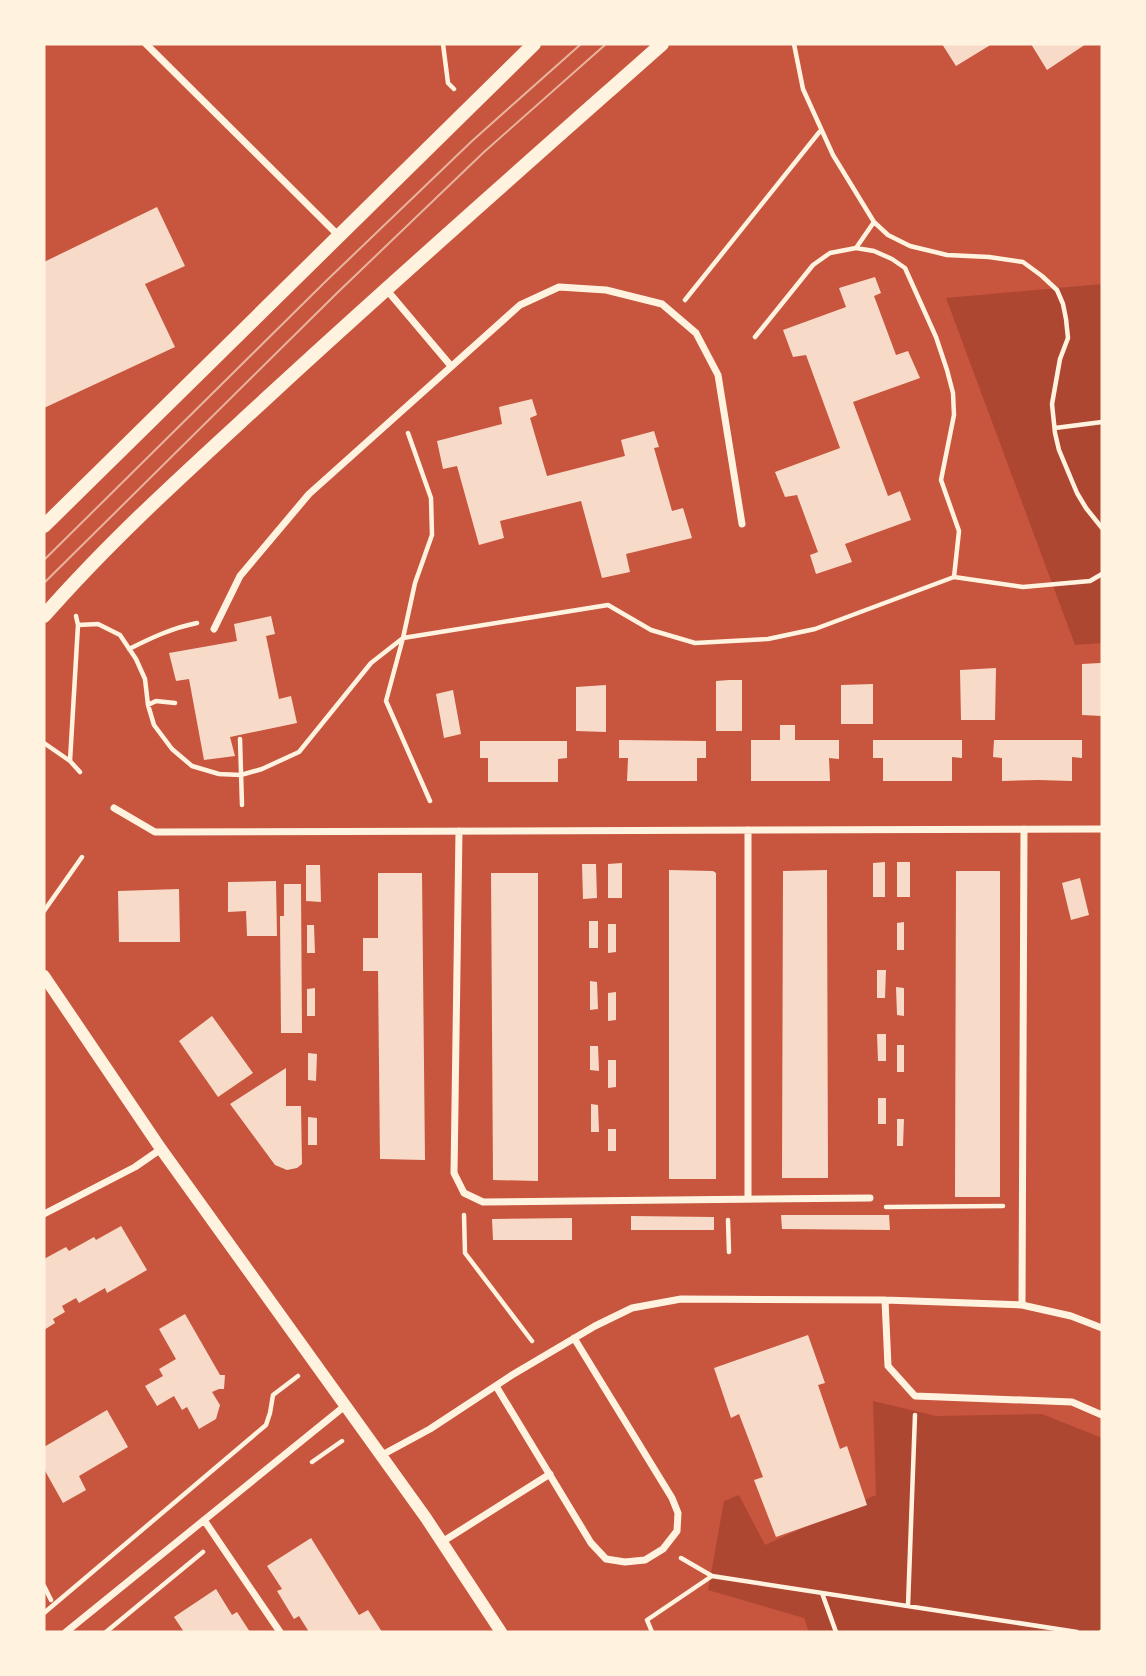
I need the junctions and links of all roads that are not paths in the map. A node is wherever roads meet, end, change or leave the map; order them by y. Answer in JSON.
{"nodes":[{"id":1,"x":146,"y":44,"type":"edge"},
{"id":2,"x":534,"y":44,"type":"edge"},
{"id":3,"x":662,"y":44,"type":"edge"},
{"id":4,"x":338,"y":235,"type":"junction"},
{"id":5,"x":386,"y":289,"type":"junction"},
{"id":6,"x":451,"y":366,"type":"junction"},
{"id":7,"x":742,"y":524,"type":"dead end"},
{"id":8,"x":44,"y":526,"type":"edge"},
{"id":9,"x":44,"y":616,"type":"edge"},
{"id":10,"x":214,"y":629,"type":"dead end"},
{"id":11,"x":114,"y":808,"type":"dead end"},
{"id":12,"x":1024,"y":829,"type":"junction"},
{"id":13,"x":1102,"y":829,"type":"edge"},
{"id":14,"x":748,"y":830,"type":"junction"},
{"id":15,"x":459,"y":831,"type":"junction"},
{"id":16,"x":44,"y":976,"type":"edge"},
{"id":17,"x":161,"y":1149,"type":"junction"},
{"id":18,"x":748,"y":1198,"type":"junction"},
{"id":19,"x":870,"y":1198,"type":"road end"},
{"id":20,"x":44,"y":1214,"type":"edge"},
{"id":21,"x":885,"y":1300,"type":"junction"},
{"id":22,"x":1022,"y":1306,"type":"junction"},
{"id":23,"x":1102,"y":1328,"type":"edge"},
{"id":24,"x":574,"y":1338,"type":"junction"},
{"id":25,"x":496,"y":1387,"type":"junction"},
{"id":26,"x":346,"y":1405,"type":"junction"},
{"id":27,"x":1102,"y":1415,"type":"edge"},
{"id":28,"x":382,"y":1455,"type":"junction"},
{"id":29,"x":550,"y":1474,"type":"junction"},
{"id":30,"x":204,"y":1520,"type":"junction"},
{"id":31,"x":442,"y":1542,"type":"junction"},
{"id":32,"x":66,"y":1632,"type":"edge"},
{"id":33,"x":280,"y":1632,"type":"edge"},
{"id":34,"x":501,"y":1632,"type":"edge"}],
"edges":[{"from":1,"to":4,"type":"street"},
{"from":2,"to":4,"type":"main road"},
{"from":3,"to":5,"type":"main road"},
{"from":4,"to":8,"type":"main road"},
{"from":5,"to":6,"type":"street"},
{"from":5,"to":9,"type":"main road"},
{"from":6,"to":7,"type":"street"},
{"from":6,"to":10,"type":"street"},
{"from":11,"to":15,"type":"street"},
{"from":12,"to":13,"type":"street"},
{"from":12,"to":14,"type":"street"},
{"from":12,"to":22,"type":"street"},
{"from":14,"to":15,"type":"street"},
{"from":14,"to":18,"type":"street"},
{"from":15,"to":18,"type":"street"},
{"from":16,"to":17,"type":"street"},
{"from":17,"to":20,"type":"street"},
{"from":17,"to":26,"type":"street"},
{"from":18,"to":19,"type":"street"},
{"from":21,"to":22,"type":"street"},
{"from":21,"to":24,"type":"street"},
{"from":21,"to":27,"type":"street"},
{"from":22,"to":23,"type":"street"},
{"from":24,"to":25,"type":"street"},
{"from":24,"to":29,"type":"street"},
{"from":25,"to":28,"type":"street"},
{"from":25,"to":29,"type":"street"},
{"from":26,"to":28,"type":"street"},
{"from":26,"to":30,"type":"street"},
{"from":28,"to":31,"type":"street"},
{"from":29,"to":31,"type":"street"},
{"from":30,"to":32,"type":"street"},
{"from":30,"to":33,"type":"street"},
{"from":31,"to":34,"type":"street"}]}
